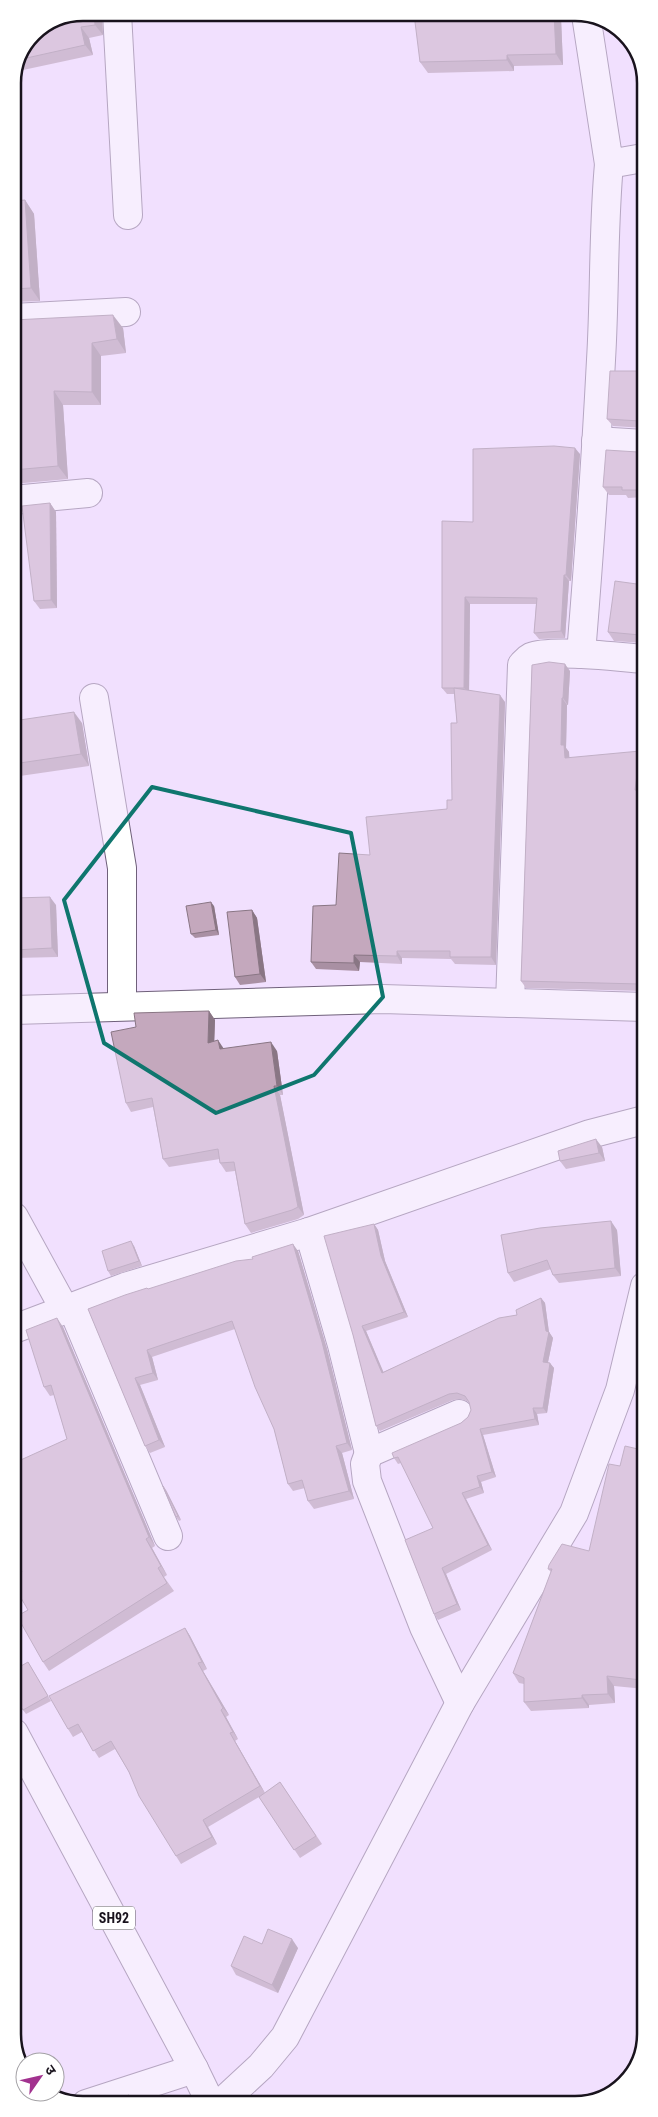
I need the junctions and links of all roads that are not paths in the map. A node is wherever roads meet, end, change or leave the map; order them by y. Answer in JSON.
{"nodes":[{"id":1,"x":117,"y":21,"type":"edge"},
{"id":2,"x":587,"y":22,"type":"edge"},
{"id":3,"x":637,"y":159,"type":"edge"},
{"id":4,"x":609,"y":164,"type":"junction"},
{"id":5,"x":128,"y":215,"type":"dead end"},
{"id":6,"x":126,"y":312,"type":"dead end"},
{"id":7,"x":21,"y":318,"type":"edge"},
{"id":8,"x":596,"y":441,"type":"junction"},
{"id":9,"x":637,"y":444,"type":"edge"},
{"id":10,"x":88,"y":493,"type":"dead end"},
{"id":11,"x":21,"y":499,"type":"edge"},
{"id":12,"x":581,"y":654,"type":"junction"},
{"id":13,"x":637,"y":658,"type":"edge"},
{"id":14,"x":94,"y":698,"type":"dead end"},
{"id":15,"x":510,"y":1003,"type":"junction"},
{"id":16,"x":122,"y":1006,"type":"junction"},
{"id":17,"x":637,"y":1007,"type":"edge"},
{"id":18,"x":21,"y":1010,"type":"edge"},
{"id":19,"x":637,"y":1122,"type":"edge"},
{"id":20,"x":21,"y":1229,"type":"edge"},
{"id":21,"x":309,"y":1232,"type":"junction"},
{"id":22,"x":69,"y":1308,"type":"junction"},
{"id":23,"x":637,"y":1319,"type":"edge"},
{"id":24,"x":21,"y":1327,"type":"edge"},
{"id":25,"x":459,"y":1414,"type":"dead end"},
{"id":26,"x":369,"y":1453,"type":"junction"},
{"id":27,"x":168,"y":1536,"type":"dead end"},
{"id":28,"x":460,"y":1703,"type":"junction"},
{"id":29,"x":21,"y":1746,"type":"edge"},
{"id":30,"x":194,"y":2069,"type":"junction"},
{"id":31,"x":111,"y":2096,"type":"edge"},
{"id":32,"x":207,"y":2096,"type":"edge"},
{"id":33,"x":229,"y":2096,"type":"edge"}],
"edges":[{"from":1,"to":5,"type":"street"},
{"from":2,"to":4,"type":"street"},
{"from":3,"to":4,"type":"street"},
{"from":4,"to":8,"type":"street"},
{"from":6,"to":7,"type":"street"},
{"from":8,"to":9,"type":"street"},
{"from":8,"to":12,"type":"street"},
{"from":10,"to":11,"type":"street"},
{"from":12,"to":13,"type":"street"},
{"from":12,"to":15,"type":"street"},
{"from":14,"to":16,"type":"street"},
{"from":15,"to":16,"type":"street"},
{"from":15,"to":17,"type":"street"},
{"from":16,"to":18,"type":"street"},
{"from":19,"to":21,"type":"street"},
{"from":20,"to":22,"type":"street"},
{"from":21,"to":22,"type":"street"},
{"from":21,"to":26,"type":"street"},
{"from":22,"to":24,"type":"street"},
{"from":22,"to":27,"type":"street"},
{"from":23,"to":28,"type":"street"},
{"from":25,"to":26,"type":"street"},
{"from":26,"to":28,"type":"street"},
{"from":28,"to":33,"type":"street"},
{"from":29,"to":30,"type":"street","number":"SH92"},
{"from":30,"to":31,"type":"street"},
{"from":30,"to":32,"type":"street","number":"SH92"}]}
